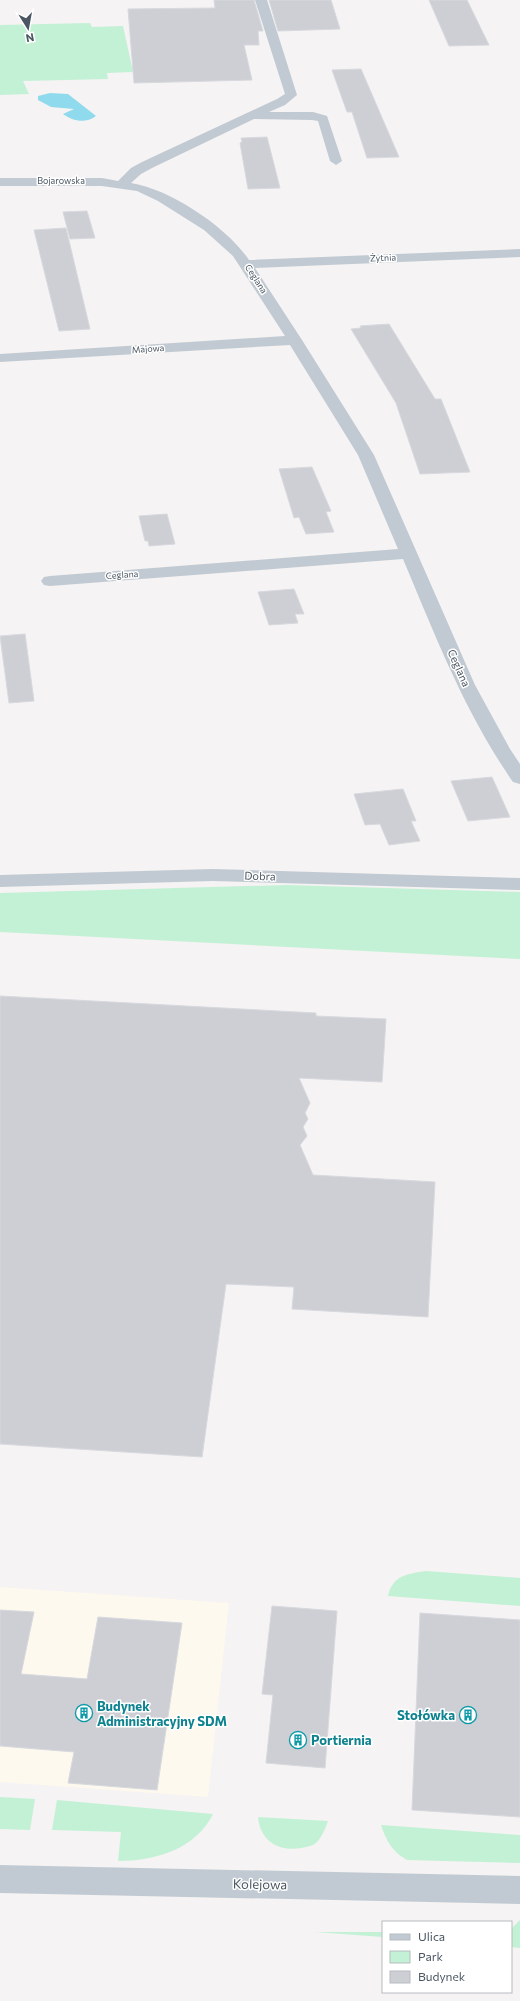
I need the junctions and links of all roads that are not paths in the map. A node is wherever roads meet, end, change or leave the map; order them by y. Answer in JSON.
{"nodes":[{"id":1,"x":261,"y":0,"type":"edge"},
{"id":2,"x":251,"y":116,"type":"junction"},
{"id":3,"x":336,"y":161,"type":"dead end"},
{"id":4,"x":0,"y":182,"type":"edge"},
{"id":5,"x":122,"y":184,"type":"junction"},
{"id":6,"x":520,"y":253,"type":"edge"},
{"id":7,"x":246,"y":264,"type":"junction"},
{"id":8,"x":296,"y":340,"type":"junction"},
{"id":9,"x":0,"y":358,"type":"edge"},
{"id":10,"x":410,"y":553,"type":"junction"},
{"id":11,"x":50,"y":581,"type":"dead end"},
{"id":12,"x":520,"y":778,"type":"edge"},
{"id":13,"x":0,"y":881,"type":"edge"},
{"id":14,"x":520,"y":884,"type":"edge"},
{"id":15,"x":0,"y":1879,"type":"edge"},
{"id":16,"x":520,"y":1890,"type":"edge"}],
"edges":[{"from":1,"to":2,"type":"street"},
{"from":2,"to":3,"type":"street"},
{"from":2,"to":5,"type":"street"},
{"from":4,"to":5,"type":"street","name":"Bojarowska"},
{"from":5,"to":7,"type":"street","name":"Ceglana"},
{"from":6,"to":7,"type":"street","name":"Żytnia"},
{"from":7,"to":8,"type":"street","name":"Ceglana"},
{"from":8,"to":9,"type":"street","name":"Majowa"},
{"from":8,"to":10,"type":"street","name":"Ceglana"},
{"from":10,"to":11,"type":"street","name":"Ceglana"},
{"from":10,"to":12,"type":"street","name":"Ceglana"},
{"from":13,"to":14,"type":"street","name":"Dobra"},
{"from":15,"to":16,"type":"street","name":"Kolejowa"}]}
